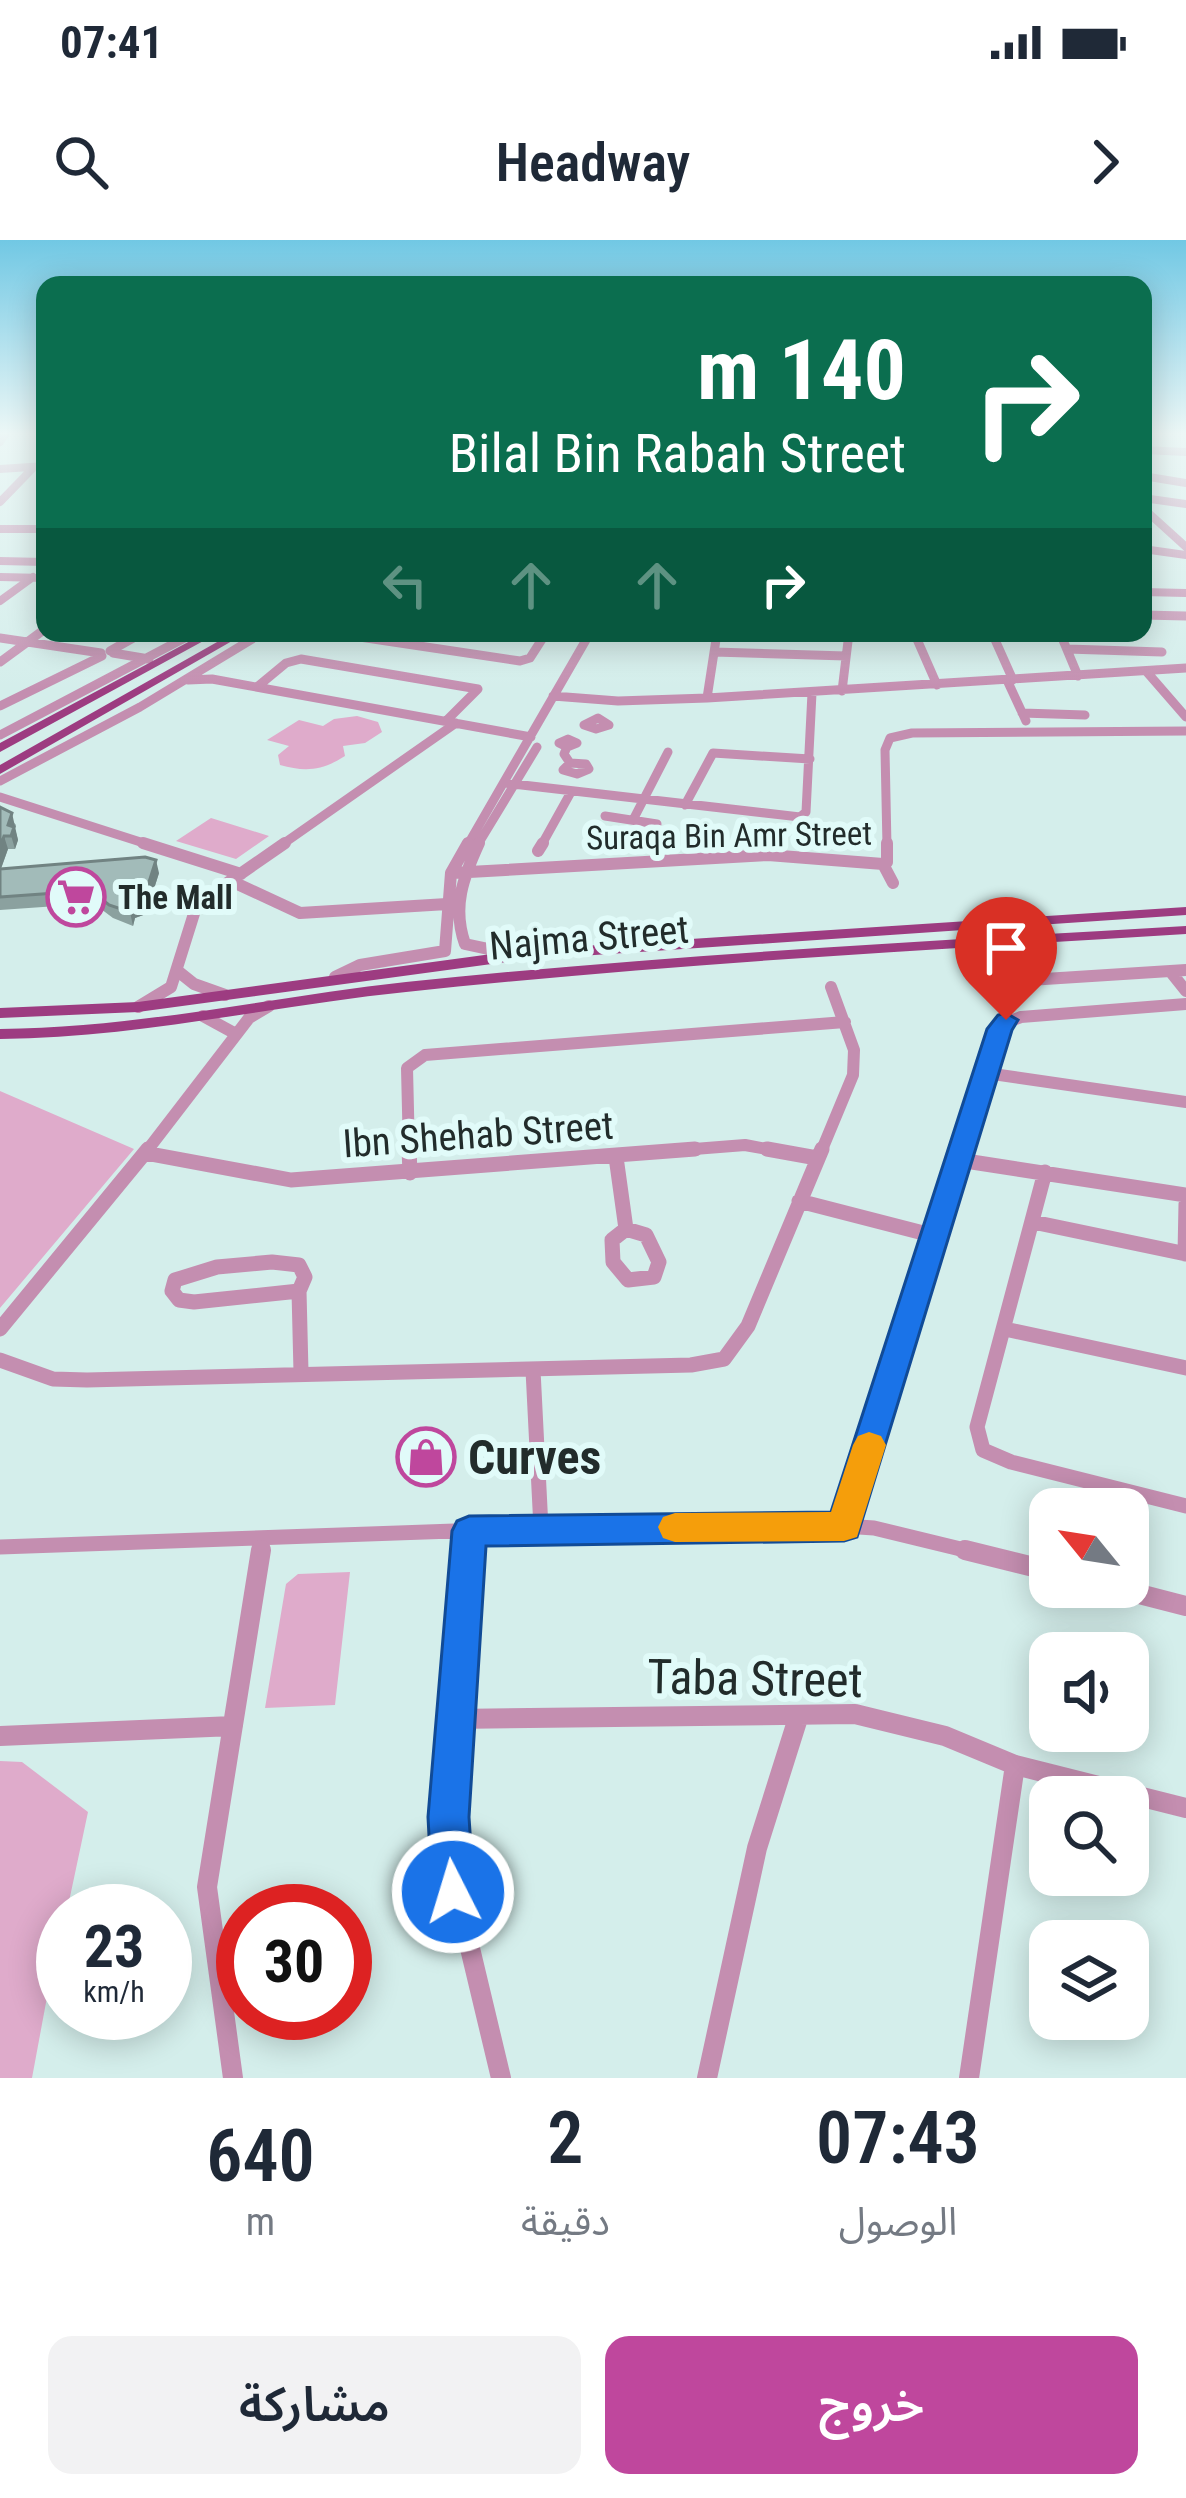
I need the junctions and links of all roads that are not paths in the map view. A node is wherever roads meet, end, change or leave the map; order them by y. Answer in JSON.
{"nodes":[{"id":1,"x":1154,"y":519,"type":"edge"},
{"id":2,"x":0,"y":529,"type":"edge"},
{"id":3,"x":36,"y":529,"type":"edge"},
{"id":4,"x":1152,"y":550,"type":"edge"},
{"id":5,"x":1186,"y":551,"type":"edge"},
{"id":6,"x":0,"y":561,"type":"edge"},
{"id":7,"x":36,"y":562,"type":"edge"},
{"id":8,"x":0,"y":577,"type":"edge"},
{"id":9,"x":33,"y":578,"type":"joint"},
{"id":10,"x":1152,"y":592,"type":"edge"},
{"id":11,"x":1186,"y":592,"type":"edge"},
{"id":12,"x":0,"y":601,"type":"edge"},
{"id":13,"x":1152,"y":615,"type":"edge"},
{"id":14,"x":1186,"y":616,"type":"edge"},
{"id":15,"x":36,"y":636,"type":"edge"},
{"id":16,"x":0,"y":638,"type":"edge"},
{"id":17,"x":30,"y":641,"type":"junction"},
{"id":18,"x":127,"y":642,"type":"edge"},
{"id":19,"x":178,"y":642,"type":"edge"},
{"id":20,"x":197,"y":642,"type":"edge"},
{"id":21,"x":237,"y":642,"type":"edge"},
{"id":22,"x":238,"y":642,"type":"edge"},
{"id":23,"x":395,"y":642,"type":"edge"},
{"id":24,"x":540,"y":642,"type":"edge"},
{"id":25,"x":586,"y":642,"type":"edge"},
{"id":26,"x":594,"y":642,"type":"edge"},
{"id":27,"x":716,"y":642,"type":"edge"},
{"id":28,"x":848,"y":642,"type":"edge"},
{"id":29,"x":918,"y":642,"type":"edge"},
{"id":30,"x":995,"y":642,"type":"edge"},
{"id":31,"x":1064,"y":642,"type":"edge"},
{"id":32,"x":1067,"y":649,"type":"junction"},
{"id":33,"x":714,"y":652,"type":"junction"},
{"id":34,"x":1162,"y":652,"type":"dead end"},
{"id":35,"x":107,"y":654,"type":"junction"},
{"id":36,"x":846,"y":656,"type":"junction"},
{"id":37,"x":149,"y":659,"type":"junction"},
{"id":38,"x":0,"y":662,"type":"edge"},
{"id":39,"x":136,"y":666,"type":"junction"},
{"id":40,"x":1186,"y":668,"type":"edge"},
{"id":41,"x":202,"y":671,"type":"junction"},
{"id":42,"x":1146,"y":671,"type":"junction"},
{"id":43,"x":1078,"y":676,"type":"junction"},
{"id":44,"x":212,"y":679,"type":"junction"},
{"id":45,"x":188,"y":680,"type":"junction"},
{"id":46,"x":1010,"y":680,"type":"junction"},
{"id":47,"x":937,"y":685,"type":"junction"},
{"id":48,"x":257,"y":687,"type":"junction"},
{"id":49,"x":842,"y":691,"type":"junction"},
{"id":50,"x":812,"y":693,"type":"junction"},
{"id":51,"x":558,"y":697,"type":"junction"},
{"id":52,"x":706,"y":698,"type":"junction"},
{"id":53,"x":1181,"y":705,"type":"edge"},
{"id":54,"x":0,"y":706,"type":"edge"},
{"id":55,"x":1085,"y":715,"type":"dead end"},
{"id":56,"x":1024,"y":716,"type":"junction"},
{"id":57,"x":1186,"y":717,"type":"edge"},
{"id":58,"x":451,"y":722,"type":"junction"},
{"id":59,"x":1031,"y":731,"type":"junction"},
{"id":60,"x":1186,"y":731,"type":"edge"},
{"id":61,"x":542,"y":732,"type":"junction"},
{"id":62,"x":0,"y":736,"type":"edge"},
{"id":63,"x":530,"y":750,"type":"junction"},
{"id":64,"x":0,"y":752,"type":"edge"},
{"id":65,"x":668,"y":752,"type":"dead end"},
{"id":66,"x":810,"y":759,"type":"junction"},
{"id":67,"x":0,"y":770,"type":"edge"},
{"id":68,"x":0,"y":781,"type":"edge"},
{"id":69,"x":510,"y":784,"type":"junction"},
{"id":70,"x":572,"y":791,"type":"junction"},
{"id":71,"x":0,"y":797,"type":"edge"},
{"id":72,"x":644,"y":800,"type":"junction"},
{"id":73,"x":685,"y":805,"type":"junction"},
{"id":74,"x":604,"y":817,"type":"dead end"},
{"id":75,"x":633,"y":820,"type":"junction"},
{"id":76,"x":657,"y":824,"type":"dead end"},
{"id":77,"x":538,"y":851,"type":"dead end"},
{"id":78,"x":883,"y":864,"type":"junction"},
{"id":79,"x":458,"y":872,"type":"junction"},
{"id":80,"x":236,"y":878,"type":"junction"},
{"id":81,"x":893,"y":883,"type":"dead end"},
{"id":82,"x":447,"y":904,"type":"junction"},
{"id":83,"x":1186,"y":911,"type":"edge"},
{"id":84,"x":1186,"y":930,"type":"edge"},
{"id":85,"x":521,"y":956,"type":"junction"},
{"id":86,"x":1186,"y":970,"type":"edge"},
{"id":87,"x":179,"y":971,"type":"junction"},
{"id":88,"x":1170,"y":971,"type":"junction"},
{"id":89,"x":334,"y":977,"type":"junction"},
{"id":90,"x":1029,"y":980,"type":"dead end"},
{"id":91,"x":831,"y":987,"type":"dead end"},
{"id":92,"x":1186,"y":991,"type":"edge"},
{"id":93,"x":225,"y":995,"type":"junction"},
{"id":94,"x":1186,"y":1004,"type":"edge"},
{"id":95,"x":269,"y":1006,"type":"junction"},
{"id":96,"x":138,"y":1007,"type":"junction"},
{"id":97,"x":5,"y":1016,"type":"edge"},
{"id":98,"x":203,"y":1016,"type":"junction"},
{"id":99,"x":845,"y":1022,"type":"junction"},
{"id":100,"x":0,"y":1034,"type":"edge"},
{"id":101,"x":236,"y":1034,"type":"junction"},
{"id":102,"x":986,"y":1072,"type":"junction"},
{"id":103,"x":1186,"y":1102,"type":"edge"},
{"id":104,"x":145,"y":1154,"type":"junction"},
{"id":105,"x":616,"y":1156,"type":"junction"},
{"id":106,"x":817,"y":1158,"type":"junction"},
{"id":107,"x":959,"y":1160,"type":"junction"},
{"id":108,"x":1045,"y":1172,"type":"junction"},
{"id":109,"x":410,"y":1173,"type":"junction"},
{"id":110,"x":1186,"y":1195,"type":"edge"},
{"id":111,"x":799,"y":1201,"type":"junction"},
{"id":112,"x":1186,"y":1204,"type":"edge"},
{"id":113,"x":1033,"y":1222,"type":"junction"},
{"id":114,"x":626,"y":1229,"type":"dead end"},
{"id":115,"x":935,"y":1236,"type":"junction"},
{"id":116,"x":1186,"y":1254,"type":"edge"},
{"id":117,"x":299,"y":1291,"type":"junction"},
{"id":118,"x":1005,"y":1328,"type":"junction"},
{"id":119,"x":0,"y":1329,"type":"edge"},
{"id":120,"x":0,"y":1360,"type":"edge"},
{"id":121,"x":1186,"y":1369,"type":"edge"},
{"id":122,"x":533,"y":1370,"type":"junction"},
{"id":123,"x":301,"y":1372,"type":"junction"},
{"id":124,"x":1186,"y":1506,"type":"edge"},
{"id":125,"x":844,"y":1526,"type":"junction"},
{"id":126,"x":541,"y":1528,"type":"junction"},
{"id":127,"x":469,"y":1531,"type":"junction"},
{"id":128,"x":263,"y":1539,"type":"junction"},
{"id":129,"x":0,"y":1547,"type":"edge"},
{"id":130,"x":1029,"y":1566,"type":"edge"},
{"id":131,"x":1149,"y":1596,"type":"edge"},
{"id":132,"x":1186,"y":1606,"type":"edge"},
{"id":133,"x":799,"y":1715,"type":"junction"},
{"id":134,"x":453,"y":1719,"type":"junction"},
{"id":135,"x":233,"y":1726,"type":"junction"},
{"id":136,"x":0,"y":1736,"type":"edge"},
{"id":137,"x":1015,"y":1765,"type":"junction"},
{"id":138,"x":1186,"y":1808,"type":"edge"},
{"id":139,"x":233,"y":2078,"type":"edge"},
{"id":140,"x":501,"y":2078,"type":"edge"},
{"id":141,"x":707,"y":2078,"type":"edge"},
{"id":142,"x":969,"y":2078,"type":"edge"}],
"edges":[{"from":1,"to":5,"type":"street"},
{"from":2,"to":3,"type":"street"},
{"from":4,"to":5,"type":"street"},
{"from":6,"to":7,"type":"street"},
{"from":8,"to":9,"type":"street"},
{"from":9,"to":12,"type":"street"},
{"from":10,"to":11,"type":"street"},
{"from":13,"to":14,"type":"street"},
{"from":15,"to":17,"type":"street"},
{"from":16,"to":17,"type":"street"},
{"from":17,"to":35,"type":"street"},
{"from":17,"to":38,"type":"street"},
{"from":18,"to":35,"type":"street"},
{"from":19,"to":37,"type":"street"},
{"from":20,"to":64,"type":"main road"},
{"from":21,"to":67,"type":"main road"},
{"from":22,"to":41,"type":"street"},
{"from":23,"to":24,"type":"street"},
{"from":25,"to":51,"type":"street"},
{"from":26,"to":51,"type":"street"},
{"from":27,"to":33,"type":"street"},
{"from":28,"to":36,"type":"street"},
{"from":29,"to":47,"type":"street"},
{"from":30,"to":46,"type":"street"},
{"from":31,"to":32,"type":"street"},
{"from":32,"to":34,"type":"street"},
{"from":32,"to":43,"type":"street"},
{"from":33,"to":36,"type":"street"},
{"from":33,"to":52,"type":"street"},
{"from":35,"to":37,"type":"street"},
{"from":35,"to":39,"type":"street"},
{"from":35,"to":54,"type":"street"},
{"from":36,"to":49,"type":"street"},
{"from":37,"to":39,"type":"street"},
{"from":39,"to":62,"type":"street"},
{"from":40,"to":42,"type":"street"},
{"from":41,"to":44,"type":"street"},
{"from":41,"to":45,"type":"street"},
{"from":42,"to":43,"type":"street"},
{"from":42,"to":53,"type":"street"},
{"from":43,"to":46,"type":"street"},
{"from":44,"to":45,"type":"street"},
{"from":44,"to":48,"type":"street"},
{"from":45,"to":68,"type":"street"},
{"from":46,"to":47,"type":"street"},
{"from":46,"to":56,"type":"street"},
{"from":47,"to":49,"type":"street"},
{"from":48,"to":58,"type":"street"},
{"from":48,"to":58,"type":"street"},
{"from":49,"to":50,"type":"street"},
{"from":50,"to":52,"type":"street"},
{"from":50,"to":66,"type":"street"},
{"from":51,"to":52,"type":"street"},
{"from":51,"to":61,"type":"street"},
{"from":53,"to":57,"type":"street"},
{"from":55,"to":56,"type":"street"},
{"from":56,"to":59,"type":"street"},
{"from":58,"to":61,"type":"street"},
{"from":58,"to":80,"type":"street"},
{"from":59,"to":60,"type":"street"},
{"from":59,"to":78,"type":"street","name":"Suraqa Bin Amr Street"},
{"from":61,"to":63,"type":"street"},
{"from":61,"to":63,"type":"street"},
{"from":63,"to":69,"type":"street"},
{"from":65,"to":72,"type":"street"},
{"from":66,"to":73,"type":"street"},
{"from":66,"to":73,"type":"street"},
{"from":69,"to":70,"type":"street"},
{"from":69,"to":79,"type":"street"},
{"from":70,"to":72,"type":"street"},
{"from":70,"to":77,"type":"street"},
{"from":71,"to":80,"type":"street"},
{"from":72,"to":73,"type":"street"},
{"from":72,"to":75,"type":"street"},
{"from":74,"to":75,"type":"street"},
{"from":75,"to":76,"type":"street"},
{"from":78,"to":79,"type":"street","name":"Suraqa Bin Amr Street"},
{"from":78,"to":81,"type":"street"},
{"from":79,"to":82,"type":"street"},
{"from":79,"to":85,"type":"street"},
{"from":80,"to":82,"type":"street"},
{"from":80,"to":87,"type":"street"},
{"from":82,"to":89,"type":"street"},
{"from":83,"to":85,"type":"main road","name":"Najma Street"},
{"from":84,"to":95,"type":"main road","name":"Najma Street"},
{"from":85,"to":89,"type":"main road","name":"Najma Street"},
{"from":86,"to":88,"type":"street"},
{"from":87,"to":93,"type":"street"},
{"from":87,"to":96,"type":"street"},
{"from":88,"to":90,"type":"street"},
{"from":88,"to":92,"type":"street"},
{"from":89,"to":93,"type":"main road","name":"Najma Street"},
{"from":91,"to":99,"type":"street"},
{"from":93,"to":96,"type":"main road","name":"Najma Street"},
{"from":94,"to":102,"type":"street"},
{"from":95,"to":98,"type":"main road","name":"Najma Street"},
{"from":95,"to":101,"type":"street"},
{"from":96,"to":97,"type":"main road","name":"Najma Street"},
{"from":98,"to":100,"type":"main road","name":"Najma Street"},
{"from":98,"to":101,"type":"street"},
{"from":99,"to":106,"type":"street"},
{"from":99,"to":109,"type":"street"},
{"from":101,"to":104,"type":"street"},
{"from":102,"to":103,"type":"street"},
{"from":102,"to":107,"type":"street"},
{"from":104,"to":109,"type":"street","name":"Ibn Shehab Street"},
{"from":104,"to":119,"type":"street"},
{"from":105,"to":106,"type":"street","name":"Ibn Shehab Street"},
{"from":105,"to":109,"type":"street","name":"Ibn Shehab Street"},
{"from":105,"to":114,"type":"street"},
{"from":106,"to":111,"type":"street"},
{"from":107,"to":108,"type":"street"},
{"from":107,"to":115,"type":"street"},
{"from":108,"to":110,"type":"street"},
{"from":108,"to":113,"type":"street"},
{"from":111,"to":115,"type":"street"},
{"from":111,"to":122,"type":"street"},
{"from":112,"to":116,"type":"street"},
{"from":113,"to":116,"type":"street"},
{"from":113,"to":118,"type":"street"},
{"from":115,"to":125,"type":"street"},
{"from":117,"to":117,"type":"street"},
{"from":117,"to":123,"type":"street"},
{"from":118,"to":121,"type":"street"},
{"from":118,"to":124,"type":"street"},
{"from":120,"to":123,"type":"street"},
{"from":122,"to":123,"type":"street"},
{"from":122,"to":126,"type":"street"},
{"from":125,"to":126,"type":"street"},
{"from":125,"to":130,"type":"street"},
{"from":126,"to":127,"type":"street"},
{"from":127,"to":128,"type":"street"},
{"from":127,"to":134,"type":"street"},
{"from":128,"to":129,"type":"street"},
{"from":128,"to":135,"type":"street"},
{"from":131,"to":132,"type":"street"},
{"from":133,"to":134,"type":"street","name":"Taba Street"},
{"from":133,"to":137,"type":"street","name":"Taba Street"},
{"from":133,"to":141,"type":"street"},
{"from":134,"to":140,"type":"street"},
{"from":135,"to":136,"type":"street"},
{"from":135,"to":139,"type":"street"},
{"from":137,"to":138,"type":"street","name":"Taba Street"},
{"from":137,"to":142,"type":"street"}]}
